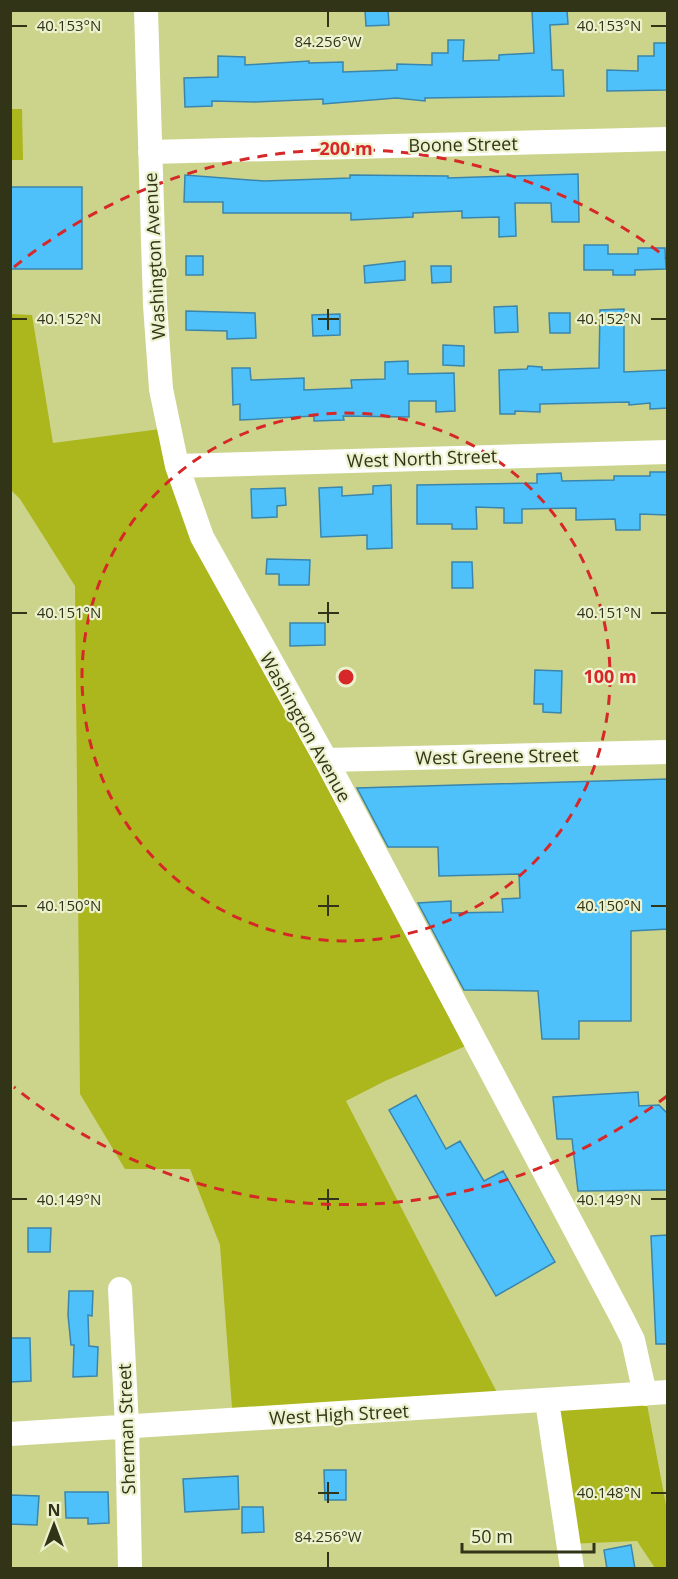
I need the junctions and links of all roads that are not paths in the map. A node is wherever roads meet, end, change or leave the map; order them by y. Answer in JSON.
{"nodes":[{"id":1,"x":146,"y":10,"type":"edge"},
{"id":2,"x":668,"y":138,"type":"edge"},
{"id":3,"x":150,"y":152,"type":"junction"},
{"id":4,"x":668,"y":452,"type":"edge"},
{"id":5,"x":177,"y":466,"type":"junction"},
{"id":6,"x":668,"y":752,"type":"edge"},
{"id":7,"x":326,"y":760,"type":"junction"},
{"id":8,"x":120,"y":1289,"type":"dead end"},
{"id":9,"x":656,"y":1393,"type":"edge"},
{"id":10,"x":547,"y":1401,"type":"junction"},
{"id":11,"x":127,"y":1426,"type":"junction"},
{"id":12,"x":10,"y":1434,"type":"edge"},
{"id":13,"x":130,"y":1569,"type":"edge"},
{"id":14,"x":572,"y":1569,"type":"edge"}],
"edges":[{"from":1,"to":3,"type":"street","name":"Washington Avenue"},
{"from":2,"to":3,"type":"street","name":"Boone Street"},
{"from":3,"to":5,"type":"street","name":"Washington Avenue"},
{"from":4,"to":5,"type":"street","name":"West North Street"},
{"from":5,"to":7,"type":"street","name":"Washington Avenue"},
{"from":6,"to":7,"type":"street","name":"West Greene Street"},
{"from":7,"to":9,"type":"street","name":"Washington Avenue"},
{"from":8,"to":11,"type":"street","name":"Sherman Street"},
{"from":9,"to":10,"type":"street","name":"West High Street"},
{"from":10,"to":11,"type":"street","name":"West High Street"},
{"from":10,"to":14,"type":"street"},
{"from":11,"to":12,"type":"street","name":"West High Street"},
{"from":11,"to":13,"type":"street","name":"Sherman Street"}]}
